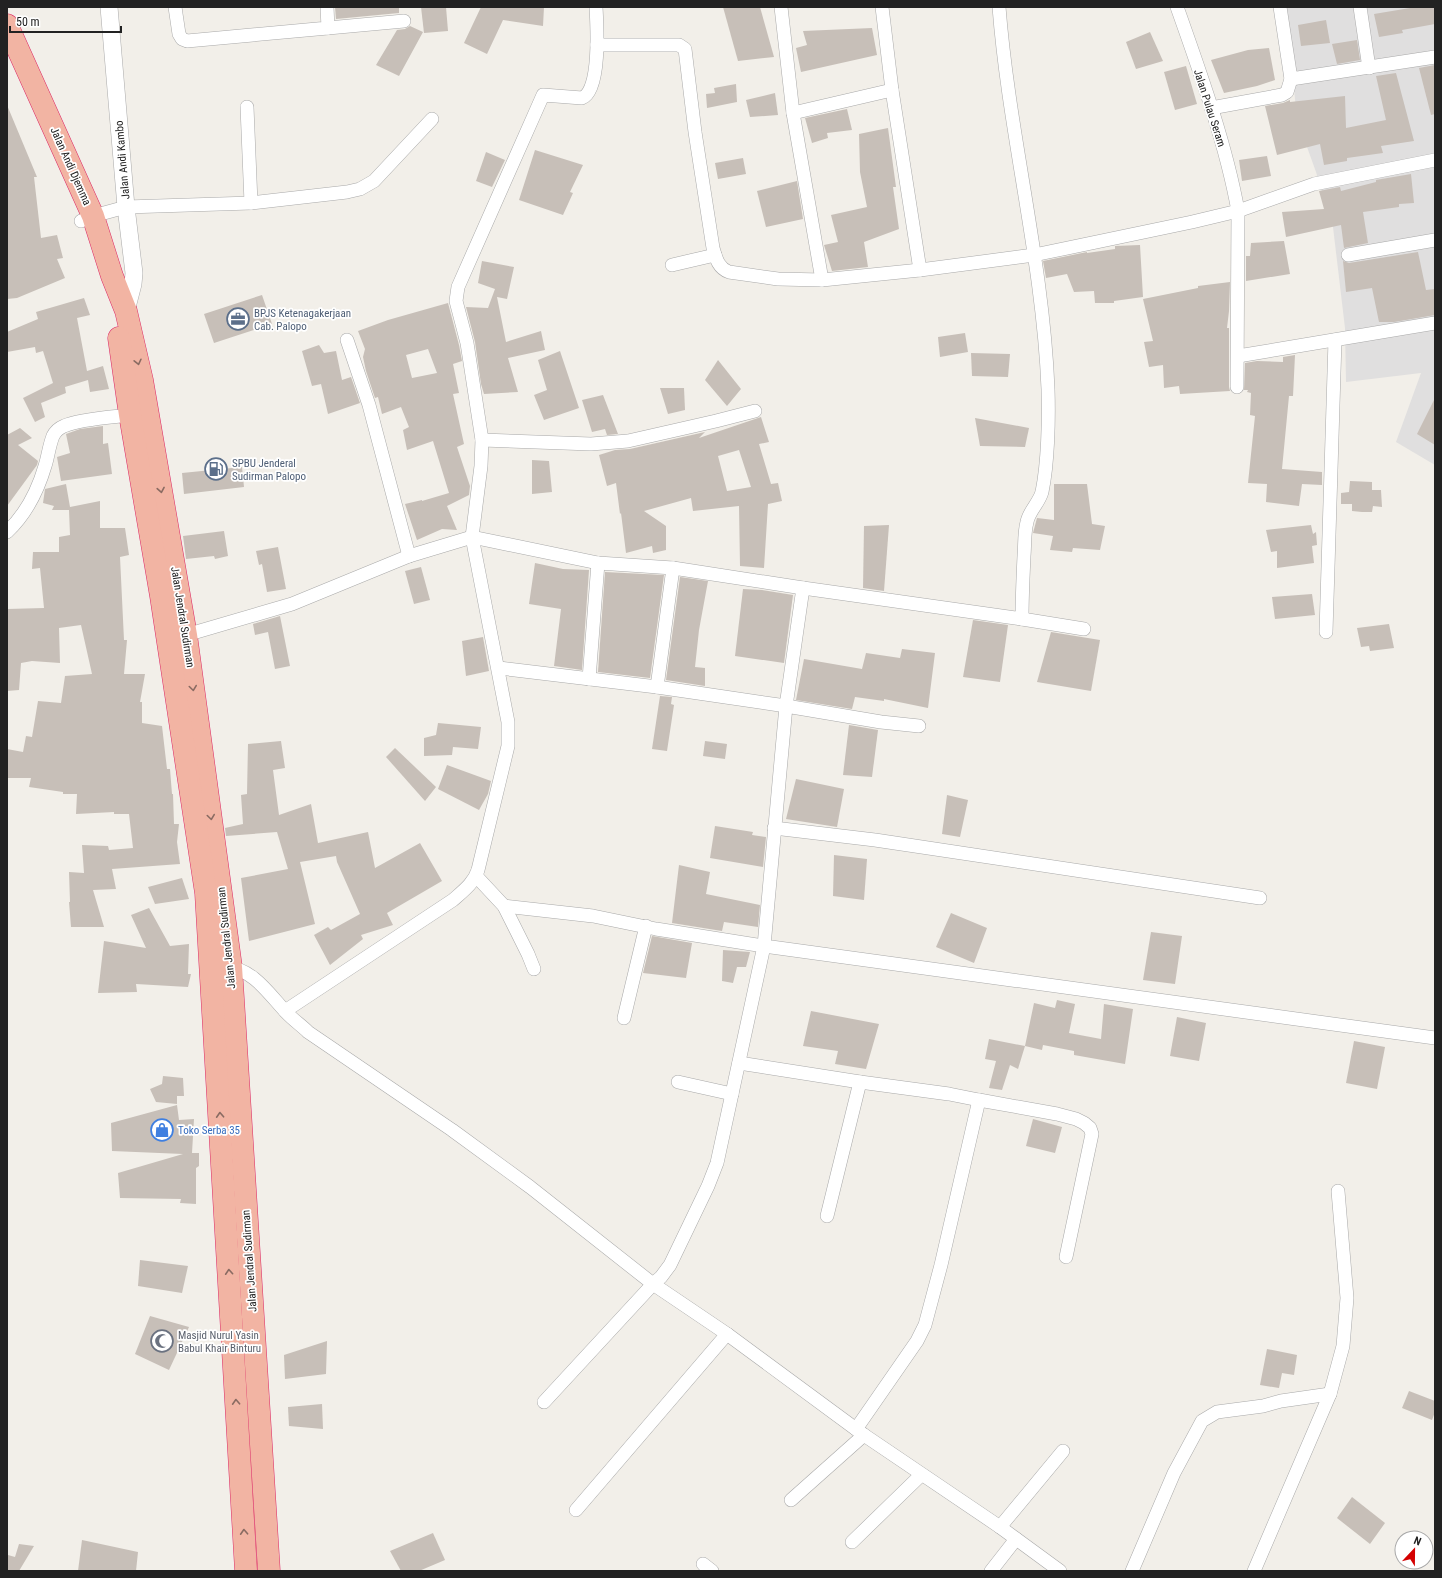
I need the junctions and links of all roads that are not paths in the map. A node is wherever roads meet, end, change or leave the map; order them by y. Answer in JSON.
{"nodes":[{"id":1,"x":109,"y":7,"type":"edge"},
{"id":2,"x":175,"y":7,"type":"edge"},
{"id":3,"x":327,"y":7,"type":"edge"},
{"id":4,"x":596,"y":7,"type":"edge"},
{"id":5,"x":781,"y":7,"type":"edge"},
{"id":6,"x":882,"y":7,"type":"edge"},
{"id":7,"x":999,"y":7,"type":"edge"},
{"id":8,"x":1280,"y":7,"type":"edge"},
{"id":9,"x":1360,"y":7,"type":"edge"},
{"id":10,"x":1180,"y":8,"type":"edge"},
{"id":11,"x":404,"y":21,"type":"dead end"},
{"id":12,"x":7,"y":25,"type":"edge"},
{"id":13,"x":328,"y":28,"type":"junction"},
{"id":14,"x":597,"y":45,"type":"junction"},
{"id":15,"x":1435,"y":57,"type":"edge"},
{"id":16,"x":7,"y":58,"type":"edge"},
{"id":17,"x":1368,"y":68,"type":"junction"},
{"id":18,"x":1291,"y":80,"type":"junction"},
{"id":19,"x":892,"y":90,"type":"junction"},
{"id":20,"x":247,"y":107,"type":"dead end"},
{"id":21,"x":1211,"y":108,"type":"junction"},
{"id":22,"x":793,"y":113,"type":"junction"},
{"id":23,"x":432,"y":119,"type":"dead end"},
{"id":24,"x":1435,"y":160,"type":"edge"},
{"id":25,"x":251,"y":203,"type":"junction"},
{"id":26,"x":126,"y":206,"type":"junction"},
{"id":27,"x":1238,"y":211,"type":"junction"},
{"id":28,"x":87,"y":219,"type":"junction"},
{"id":29,"x":1435,"y":240,"type":"edge"},
{"id":30,"x":715,"y":255,"type":"junction"},
{"id":31,"x":1034,"y":255,"type":"junction"},
{"id":32,"x":1348,"y":255,"type":"dead end"},
{"id":33,"x":672,"y":266,"type":"dead end"},
{"id":34,"x":920,"y":270,"type":"junction"},
{"id":35,"x":822,"y":280,"type":"junction"},
{"id":36,"x":119,"y":314,"type":"junction"},
{"id":37,"x":1435,"y":323,"type":"edge"},
{"id":38,"x":347,"y":340,"type":"dead end"},
{"id":39,"x":1335,"y":340,"type":"junction"},
{"id":40,"x":1238,"y":356,"type":"junction"},
{"id":41,"x":1237,"y":387,"type":"dead end"},
{"id":42,"x":755,"y":410,"type":"dead end"},
{"id":43,"x":130,"y":415,"type":"junction"},
{"id":44,"x":482,"y":440,"type":"junction"},
{"id":45,"x":7,"y":532,"type":"edge"},
{"id":46,"x":472,"y":536,"type":"junction"},
{"id":47,"x":409,"y":556,"type":"junction"},
{"id":48,"x":598,"y":564,"type":"junction"},
{"id":49,"x":673,"y":568,"type":"junction"},
{"id":50,"x":803,"y":588,"type":"junction"},
{"id":51,"x":1022,"y":619,"type":"junction"},
{"id":52,"x":1084,"y":629,"type":"dead end"},
{"id":53,"x":1326,"y":632,"type":"dead end"},
{"id":54,"x":186,"y":635,"type":"junction"},
{"id":55,"x":498,"y":668,"type":"junction"},
{"id":56,"x":589,"y":679,"type":"junction"},
{"id":57,"x":657,"y":688,"type":"junction"},
{"id":58,"x":786,"y":706,"type":"junction"},
{"id":59,"x":919,"y":726,"type":"dead end"},
{"id":60,"x":774,"y":828,"type":"junction"},
{"id":61,"x":476,"y":876,"type":"junction"},
{"id":62,"x":1260,"y":898,"type":"dead end"},
{"id":63,"x":504,"y":906,"type":"junction"},
{"id":64,"x":646,"y":926,"type":"junction"},
{"id":65,"x":218,"y":928,"type":"junction"},
{"id":66,"x":764,"y":946,"type":"junction"},
{"id":67,"x":221,"y":967,"type":"junction"},
{"id":68,"x":534,"y":969,"type":"dead end"},
{"id":69,"x":285,"y":1011,"type":"junction"},
{"id":70,"x":624,"y":1018,"type":"dead end"},
{"id":71,"x":1435,"y":1038,"type":"edge"},
{"id":72,"x":740,"y":1063,"type":"junction"},
{"id":73,"x":678,"y":1082,"type":"dead end"},
{"id":74,"x":860,"y":1082,"type":"junction"},
{"id":75,"x":732,"y":1094,"type":"junction"},
{"id":76,"x":979,"y":1100,"type":"junction"},
{"id":77,"x":1338,"y":1191,"type":"dead end"},
{"id":78,"x":827,"y":1216,"type":"dead end"},
{"id":79,"x":1066,"y":1257,"type":"dead end"},
{"id":80,"x":653,"y":1284,"type":"junction"},
{"id":81,"x":727,"y":1334,"type":"junction"},
{"id":82,"x":1330,"y":1394,"type":"junction"},
{"id":83,"x":544,"y":1402,"type":"dead end"},
{"id":84,"x":860,"y":1432,"type":"junction"},
{"id":85,"x":1063,"y":1451,"type":"dead end"},
{"id":86,"x":922,"y":1475,"type":"junction"},
{"id":87,"x":791,"y":1500,"type":"dead end"},
{"id":88,"x":576,"y":1510,"type":"dead end"},
{"id":89,"x":1000,"y":1527,"type":"junction"},
{"id":90,"x":1016,"y":1539,"type":"junction"},
{"id":91,"x":852,"y":1542,"type":"dead end"},
{"id":92,"x":246,"y":1571,"type":"edge"},
{"id":93,"x":269,"y":1571,"type":"edge"},
{"id":94,"x":991,"y":1571,"type":"edge"},
{"id":95,"x":1060,"y":1571,"type":"edge"},
{"id":96,"x":1132,"y":1571,"type":"edge"},
{"id":97,"x":1254,"y":1571,"type":"edge"}],
"edges":[{"from":1,"to":26,"type":"street","name":"Jalan Andi Kambo"},
{"from":2,"to":13,"type":"street"},
{"from":3,"to":13,"type":"street"},
{"from":4,"to":14,"type":"street"},
{"from":5,"to":22,"type":"street"},
{"from":6,"to":19,"type":"street"},
{"from":7,"to":31,"type":"street"},
{"from":8,"to":18,"type":"street"},
{"from":9,"to":17,"type":"street"},
{"from":10,"to":21,"type":"street","name":"Jalan Pulau Seram"},
{"from":11,"to":13,"type":"street"},
{"from":12,"to":28,"type":"highway","name":"Jalan Andi Djemma"},
{"from":14,"to":30,"type":"street"},
{"from":14,"to":44,"type":"street"},
{"from":15,"to":17,"type":"street"},
{"from":16,"to":28,"type":"highway","name":"Jalan Andi Djemma"},
{"from":17,"to":18,"type":"street"},
{"from":18,"to":21,"type":"street"},
{"from":19,"to":22,"type":"street"},
{"from":19,"to":34,"type":"street"},
{"from":20,"to":25,"type":"street"},
{"from":21,"to":27,"type":"street","name":"Jalan Pulau Seram"},
{"from":22,"to":35,"type":"street"},
{"from":23,"to":25,"type":"street"},
{"from":24,"to":27,"type":"street"},
{"from":25,"to":26,"type":"street"},
{"from":26,"to":28,"type":"street"},
{"from":26,"to":36,"type":"street","name":"Jalan Andi Kambo"},
{"from":27,"to":31,"type":"street"},
{"from":27,"to":40,"type":"street","name":"Jalan Pulau Seram"},
{"from":28,"to":36,"type":"highway","name":"Jalan Andi Djemma"},
{"from":29,"to":32,"type":"street"},
{"from":30,"to":33,"type":"street"},
{"from":30,"to":35,"type":"street"},
{"from":31,"to":34,"type":"street"},
{"from":31,"to":51,"type":"street"},
{"from":34,"to":35,"type":"street"},
{"from":36,"to":43,"type":"highway","name":"Jalan Jendral Sudirman"},
{"from":36,"to":54,"type":"highway","name":"Jalan Jendral Sudirman","one_way":true},
{"from":37,"to":39,"type":"street"},
{"from":38,"to":47,"type":"street"},
{"from":39,"to":40,"type":"street"},
{"from":39,"to":53,"type":"street"},
{"from":40,"to":41,"type":"street","name":"Jalan Pulau Seram"},
{"from":42,"to":44,"type":"street"},
{"from":43,"to":45,"type":"street"},
{"from":43,"to":65,"type":"highway","name":"Jalan Jendral Sudirman"},
{"from":44,"to":46,"type":"street"},
{"from":46,"to":47,"type":"street"},
{"from":46,"to":48,"type":"street"},
{"from":46,"to":55,"type":"street"},
{"from":47,"to":54,"type":"street"},
{"from":48,"to":49,"type":"street"},
{"from":48,"to":56,"type":"street"},
{"from":49,"to":50,"type":"street"},
{"from":49,"to":57,"type":"street"},
{"from":50,"to":51,"type":"street"},
{"from":50,"to":58,"type":"street"},
{"from":51,"to":52,"type":"street"},
{"from":54,"to":65,"type":"highway","name":"Jalan Jendral Sudirman","one_way":true},
{"from":55,"to":56,"type":"street"},
{"from":55,"to":61,"type":"street"},
{"from":56,"to":57,"type":"street"},
{"from":57,"to":58,"type":"street"},
{"from":58,"to":59,"type":"street"},
{"from":58,"to":60,"type":"street"},
{"from":60,"to":62,"type":"street"},
{"from":60,"to":66,"type":"street"},
{"from":61,"to":63,"type":"street"},
{"from":61,"to":69,"type":"street"},
{"from":63,"to":64,"type":"street"},
{"from":63,"to":68,"type":"street"},
{"from":64,"to":66,"type":"street"},
{"from":64,"to":70,"type":"street"},
{"from":65,"to":67,"type":"highway","name":"Jalan Jendral Sudirman"},
{"from":66,"to":71,"type":"street"},
{"from":66,"to":72,"type":"street"},
{"from":67,"to":69,"type":"street"},
{"from":92,"to":67,"type":"highway","name":"Jalan Jendral Sudirman","one_way":true},
{"from":67,"to":93,"type":"highway","name":"Jalan Jendral Sudirman"},
{"from":69,"to":80,"type":"street"},
{"from":72,"to":74,"type":"street"},
{"from":72,"to":75,"type":"street"},
{"from":73,"to":75,"type":"street"},
{"from":74,"to":76,"type":"street"},
{"from":74,"to":78,"type":"street"},
{"from":75,"to":80,"type":"street"},
{"from":76,"to":79,"type":"street"},
{"from":76,"to":84,"type":"street"},
{"from":77,"to":82,"type":"street"},
{"from":80,"to":81,"type":"street"},
{"from":80,"to":83,"type":"street"},
{"from":81,"to":84,"type":"street"},
{"from":81,"to":88,"type":"street"},
{"from":82,"to":96,"type":"street"},
{"from":82,"to":97,"type":"street"},
{"from":84,"to":86,"type":"street"},
{"from":84,"to":87,"type":"street"},
{"from":85,"to":89,"type":"street"},
{"from":86,"to":89,"type":"street"},
{"from":86,"to":91,"type":"street"},
{"from":89,"to":90,"type":"street"},
{"from":90,"to":94,"type":"street"},
{"from":90,"to":95,"type":"street"}]}
